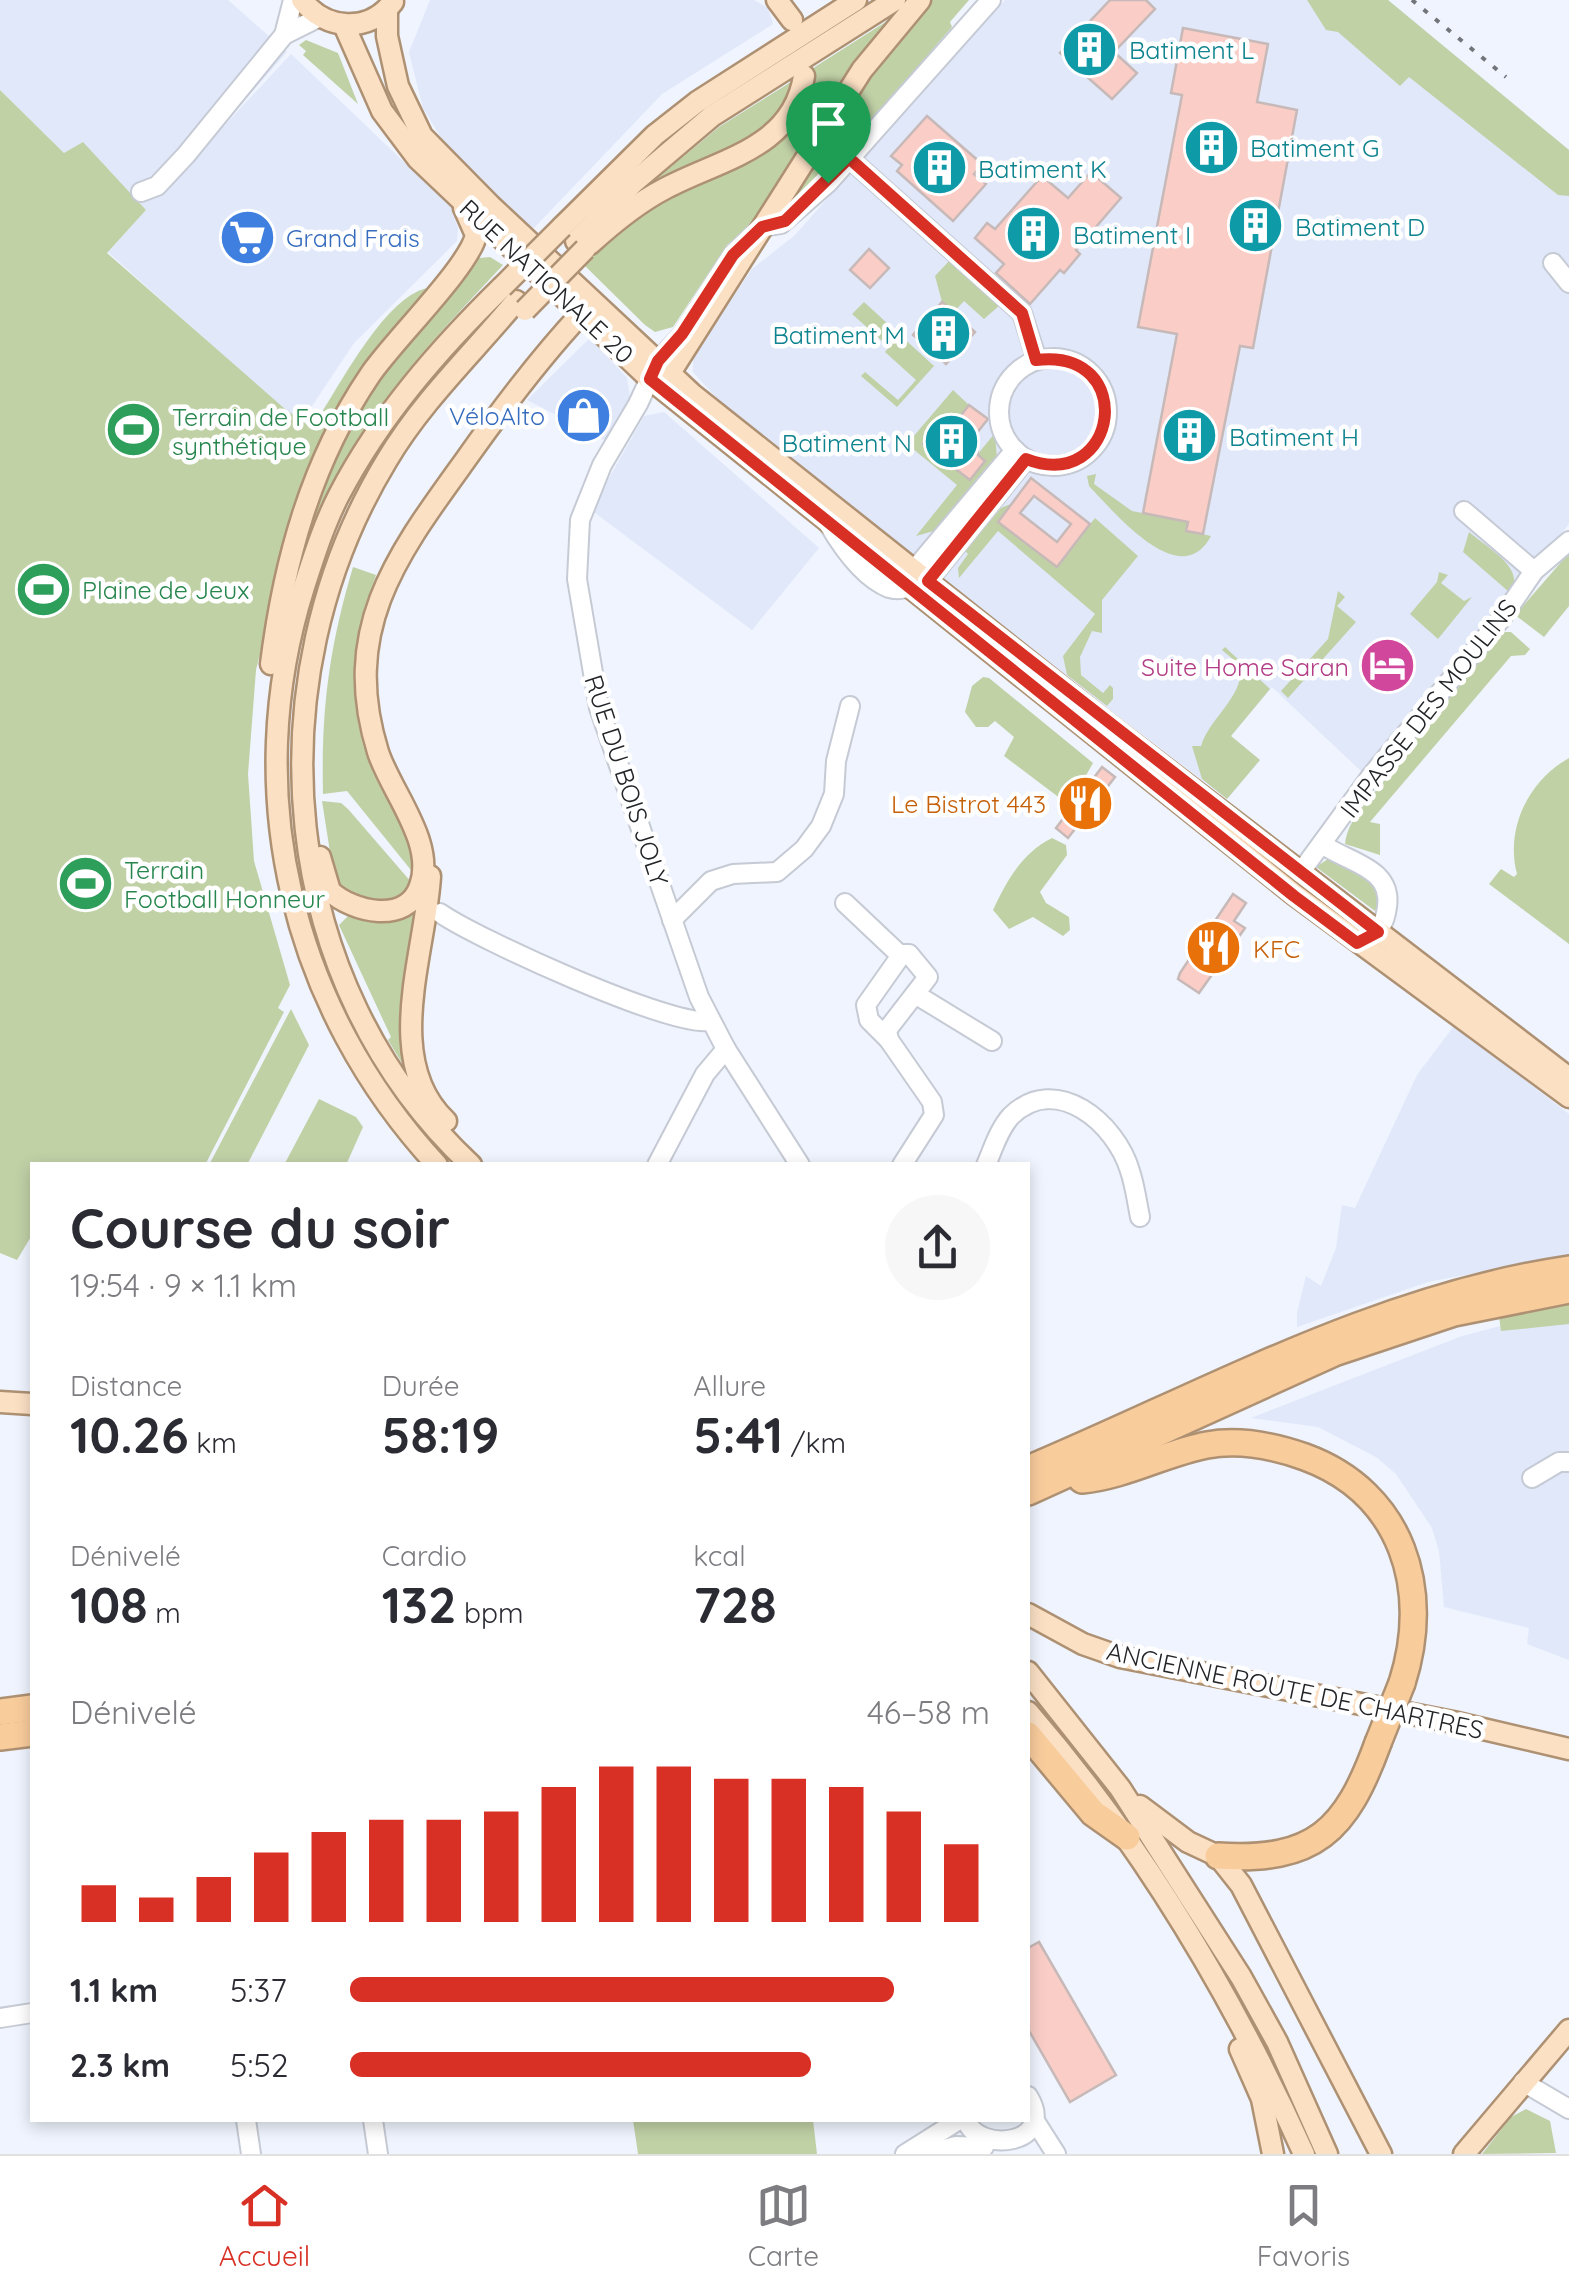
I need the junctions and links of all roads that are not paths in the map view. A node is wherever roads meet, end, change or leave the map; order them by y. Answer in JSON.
{"nodes":[{"id":1,"x":293,"y":0,"type":"edge"},
{"id":2,"x":302,"y":0,"type":"edge"},
{"id":3,"x":777,"y":0,"type":"edge"},
{"id":4,"x":856,"y":0,"type":"edge"},
{"id":5,"x":895,"y":0,"type":"edge"},
{"id":6,"x":920,"y":0,"type":"edge"},
{"id":7,"x":991,"y":0,"type":"edge"},
{"id":8,"x":391,"y":5,"type":"edge"},
{"id":9,"x":320,"y":17,"type":"junction"},
{"id":10,"x":792,"y":20,"type":"dead end"},
{"id":11,"x":344,"y":24,"type":"junction"},
{"id":12,"x":284,"y":35,"type":"junction"},
{"id":13,"x":804,"y":76,"type":"dead end"},
{"id":14,"x":849,"y":158,"type":"junction"},
{"id":15,"x":447,"y":187,"type":"junction"},
{"id":16,"x":140,"y":192,"type":"dead end"},
{"id":17,"x":762,"y":227,"type":"junction"},
{"id":18,"x":574,"y":239,"type":"junction"},
{"id":19,"x":1554,"y":262,"type":"dead end"},
{"id":20,"x":1569,"y":283,"type":"edge"},
{"id":21,"x":515,"y":299,"type":"junction"},
{"id":22,"x":582,"y":314,"type":"junction"},
{"id":23,"x":1036,"y":360,"type":"junction"},
{"id":24,"x":659,"y":371,"type":"junction"},
{"id":25,"x":1020,"y":454,"type":"junction"},
{"id":26,"x":1464,"y":510,"type":"dead end"},
{"id":27,"x":1569,"y":541,"type":"edge"},
{"id":28,"x":1534,"y":572,"type":"junction"},
{"id":29,"x":917,"y":580,"type":"junction"},
{"id":30,"x":280,"y":700,"type":"junction"},
{"id":31,"x":850,"y":706,"type":"dead end"},
{"id":32,"x":304,"y":755,"type":"junction"},
{"id":33,"x":388,"y":775,"type":"junction"},
{"id":34,"x":1322,"y":844,"type":"junction"},
{"id":35,"x":1273,"y":865,"type":"junction"},
{"id":36,"x":1300,"y":874,"type":"junction"},
{"id":37,"x":845,"y":903,"type":"dead end"},
{"id":38,"x":440,"y":912,"type":"dead end"},
{"id":39,"x":672,"y":920,"type":"junction"},
{"id":40,"x":1378,"y":932,"type":"junction"},
{"id":41,"x":1357,"y":943,"type":"junction"},
{"id":42,"x":902,"y":954,"type":"junction"},
{"id":43,"x":915,"y":994,"type":"junction"},
{"id":44,"x":709,"y":1021,"type":"junction"},
{"id":45,"x":889,"y":1040,"type":"junction"},
{"id":46,"x":992,"y":1041,"type":"dead end"},
{"id":47,"x":726,"y":1049,"type":"junction"},
{"id":48,"x":1569,"y":1078,"type":"edge"},
{"id":49,"x":1569,"y":1098,"type":"edge"},
{"id":50,"x":465,"y":1160,"type":"edge"},
{"id":51,"x":436,"y":1162,"type":"edge"},
{"id":52,"x":659,"y":1162,"type":"edge"},
{"id":53,"x":798,"y":1162,"type":"edge"},
{"id":54,"x":904,"y":1162,"type":"edge"},
{"id":55,"x":987,"y":1162,"type":"edge"},
{"id":56,"x":1140,"y":1218,"type":"dead end"},
{"id":57,"x":1569,"y":1270,"type":"edge"},
{"id":58,"x":1569,"y":1290,"type":"edge"},
{"id":59,"x":0,"y":1402,"type":"edge"},
{"id":60,"x":30,"y":1404,"type":"edge"},
{"id":61,"x":1569,"y":1462,"type":"edge"},
{"id":62,"x":1030,"y":1468,"type":"edge"},
{"id":63,"x":1532,"y":1478,"type":"dead end"},
{"id":64,"x":1055,"y":1481,"type":"junction"},
{"id":65,"x":1030,"y":1491,"type":"edge"},
{"id":66,"x":1030,"y":1615,"type":"edge"},
{"id":67,"x":1030,"y":1675,"type":"edge"},
{"id":68,"x":30,"y":1708,"type":"edge"},
{"id":69,"x":0,"y":1712,"type":"edge"},
{"id":70,"x":1030,"y":1715,"type":"edge"},
{"id":71,"x":30,"y":1733,"type":"edge"},
{"id":72,"x":0,"y":1737,"type":"edge"},
{"id":73,"x":1030,"y":1737,"type":"edge"},
{"id":74,"x":1569,"y":1749,"type":"edge"},
{"id":75,"x":1120,"y":1788,"type":"junction"},
{"id":76,"x":1127,"y":1837,"type":"junction"},
{"id":77,"x":1218,"y":1856,"type":"junction"},
{"id":78,"x":1210,"y":1969,"type":"junction"},
{"id":79,"x":30,"y":2013,"type":"edge"},
{"id":80,"x":0,"y":2018,"type":"edge"},
{"id":81,"x":1569,"y":2030,"type":"edge"},
{"id":82,"x":1523,"y":2082,"type":"junction"},
{"id":83,"x":1030,"y":2104,"type":"edge"},
{"id":84,"x":1569,"y":2109,"type":"edge"},
{"id":85,"x":1034,"y":2121,"type":"junction"},
{"id":86,"x":246,"y":2122,"type":"edge"},
{"id":87,"x":374,"y":2122,"type":"edge"},
{"id":88,"x":959,"y":2122,"type":"edge"},
{"id":89,"x":963,"y":2122,"type":"edge"},
{"id":90,"x":984,"y":2148,"type":"junction"},
{"id":91,"x":1024,"y":2151,"type":"edge"},
{"id":92,"x":251,"y":2154,"type":"edge"},
{"id":93,"x":378,"y":2154,"type":"edge"},
{"id":94,"x":906,"y":2154,"type":"edge"},
{"id":95,"x":927,"y":2154,"type":"edge"},
{"id":96,"x":1056,"y":2154,"type":"edge"},
{"id":97,"x":1273,"y":2154,"type":"edge"},
{"id":98,"x":1304,"y":2154,"type":"edge"},
{"id":99,"x":1327,"y":2154,"type":"edge"},
{"id":100,"x":1380,"y":2154,"type":"edge"},
{"id":101,"x":1464,"y":2154,"type":"edge"}],
"edges":[{"from":1,"to":12,"type":"street"},
{"from":2,"to":9,"type":"main road"},
{"from":3,"to":10,"type":"main road"},
{"from":4,"to":18,"type":"main road"},
{"from":5,"to":18,"type":"main road"},
{"from":6,"to":17,"type":"main road"},
{"from":7,"to":14,"type":"street"},
{"from":8,"to":11,"type":"main road","name":"RUE NATIONALE 20"},
{"from":8,"to":24,"type":"main road","name":"RUE NATIONALE 20"},
{"from":9,"to":11,"type":"main road"},
{"from":9,"to":12,"type":"street"},
{"from":11,"to":15,"type":"main road","name":"RUE NATIONALE 20"},
{"from":12,"to":16,"type":"street"},
{"from":13,"to":18,"type":"main road"},
{"from":14,"to":17,"type":"street"},
{"from":14,"to":23,"type":"street"},
{"from":15,"to":22,"type":"main road","name":"RUE NATIONALE 20"},
{"from":15,"to":30,"type":"main road"},
{"from":17,"to":24,"type":"main road"},
{"from":18,"to":21,"type":"main road"},
{"from":19,"to":20,"type":"street"},
{"from":21,"to":30,"type":"main road"},
{"from":21,"to":32,"type":"main road"},
{"from":22,"to":24,"type":"main road","name":"RUE NATIONALE 20"},
{"from":22,"to":33,"type":"main road"},
{"from":23,"to":25,"type":"street"},
{"from":23,"to":25,"type":"street"},
{"from":24,"to":29,"type":"main road","name":"RUE NATIONALE 20"},
{"from":24,"to":29,"type":"main road","name":"RUE NATIONALE 20"},
{"from":24,"to":39,"type":"street","name":"RUE DU BOIS JOLY"},
{"from":25,"to":29,"type":"street"},
{"from":26,"to":28,"type":"street"},
{"from":27,"to":28,"type":"street","name":"IMPASSE DES MOULINS"},
{"from":28,"to":34,"type":"street","name":"IMPASSE DES MOULINS"},
{"from":29,"to":35,"type":"main road","name":"RUE NATIONALE 20"},
{"from":30,"to":51,"type":"main road"},
{"from":31,"to":39,"type":"street"},
{"from":32,"to":33,"type":"main road"},
{"from":32,"to":50,"type":"main road"},
{"from":33,"to":50,"type":"main road"},
{"from":34,"to":36,"type":"street","name":"IMPASSE DES MOULINS"},
{"from":34,"to":40,"type":"street"},
{"from":35,"to":36,"type":"main road"},
{"from":35,"to":41,"type":"main road"},
{"from":36,"to":40,"type":"main road"},
{"from":37,"to":42,"type":"street"},
{"from":38,"to":44,"type":"street"},
{"from":39,"to":44,"type":"street","name":"RUE DU BOIS JOLY"},
{"from":40,"to":41,"type":"street"},
{"from":40,"to":48,"type":"main road"},
{"from":41,"to":49,"type":"main road"},
{"from":42,"to":43,"type":"street"},
{"from":42,"to":45,"type":"street"},
{"from":43,"to":45,"type":"street"},
{"from":43,"to":46,"type":"street"},
{"from":44,"to":47,"type":"street","name":"RUE DU BOIS JOLY"},
{"from":45,"to":54,"type":"street"},
{"from":47,"to":52,"type":"street"},
{"from":47,"to":53,"type":"street","name":"RUE DU BOIS JOLY"},
{"from":55,"to":56,"type":"street"},
{"from":57,"to":62,"type":"highway"},
{"from":58,"to":64,"type":"highway"},
{"from":59,"to":60,"type":"main road"},
{"from":61,"to":63,"type":"street"},
{"from":64,"to":65,"type":"highway"},
{"from":64,"to":77,"type":"highway","bridge":true},
{"from":66,"to":74,"type":"main road","name":"ANCIENNE ROUTE DE CHARTRES"},
{"from":67,"to":75,"type":"main road"},
{"from":68,"to":69,"type":"highway"},
{"from":70,"to":76,"type":"main road"},
{"from":71,"to":72,"type":"highway"},
{"from":73,"to":76,"type":"highway"},
{"from":75,"to":77,"type":"main road"},
{"from":75,"to":99,"type":"main road"},
{"from":76,"to":78,"type":"main road"},
{"from":77,"to":100,"type":"main road"},
{"from":78,"to":97,"type":"main road"},
{"from":78,"to":98,"type":"main road"},
{"from":79,"to":80,"type":"street"},
{"from":81,"to":82,"type":"main road"},
{"from":82,"to":84,"type":"street"},
{"from":82,"to":101,"type":"main road"},
{"from":83,"to":85,"type":"street"},
{"from":85,"to":91,"type":"street"},
{"from":85,"to":96,"type":"street"},
{"from":86,"to":92,"type":"street"},
{"from":87,"to":93,"type":"street"},
{"from":88,"to":94,"type":"street"},
{"from":89,"to":90,"type":"street"},
{"from":90,"to":91,"type":"street"},
{"from":90,"to":95,"type":"street"}]}
